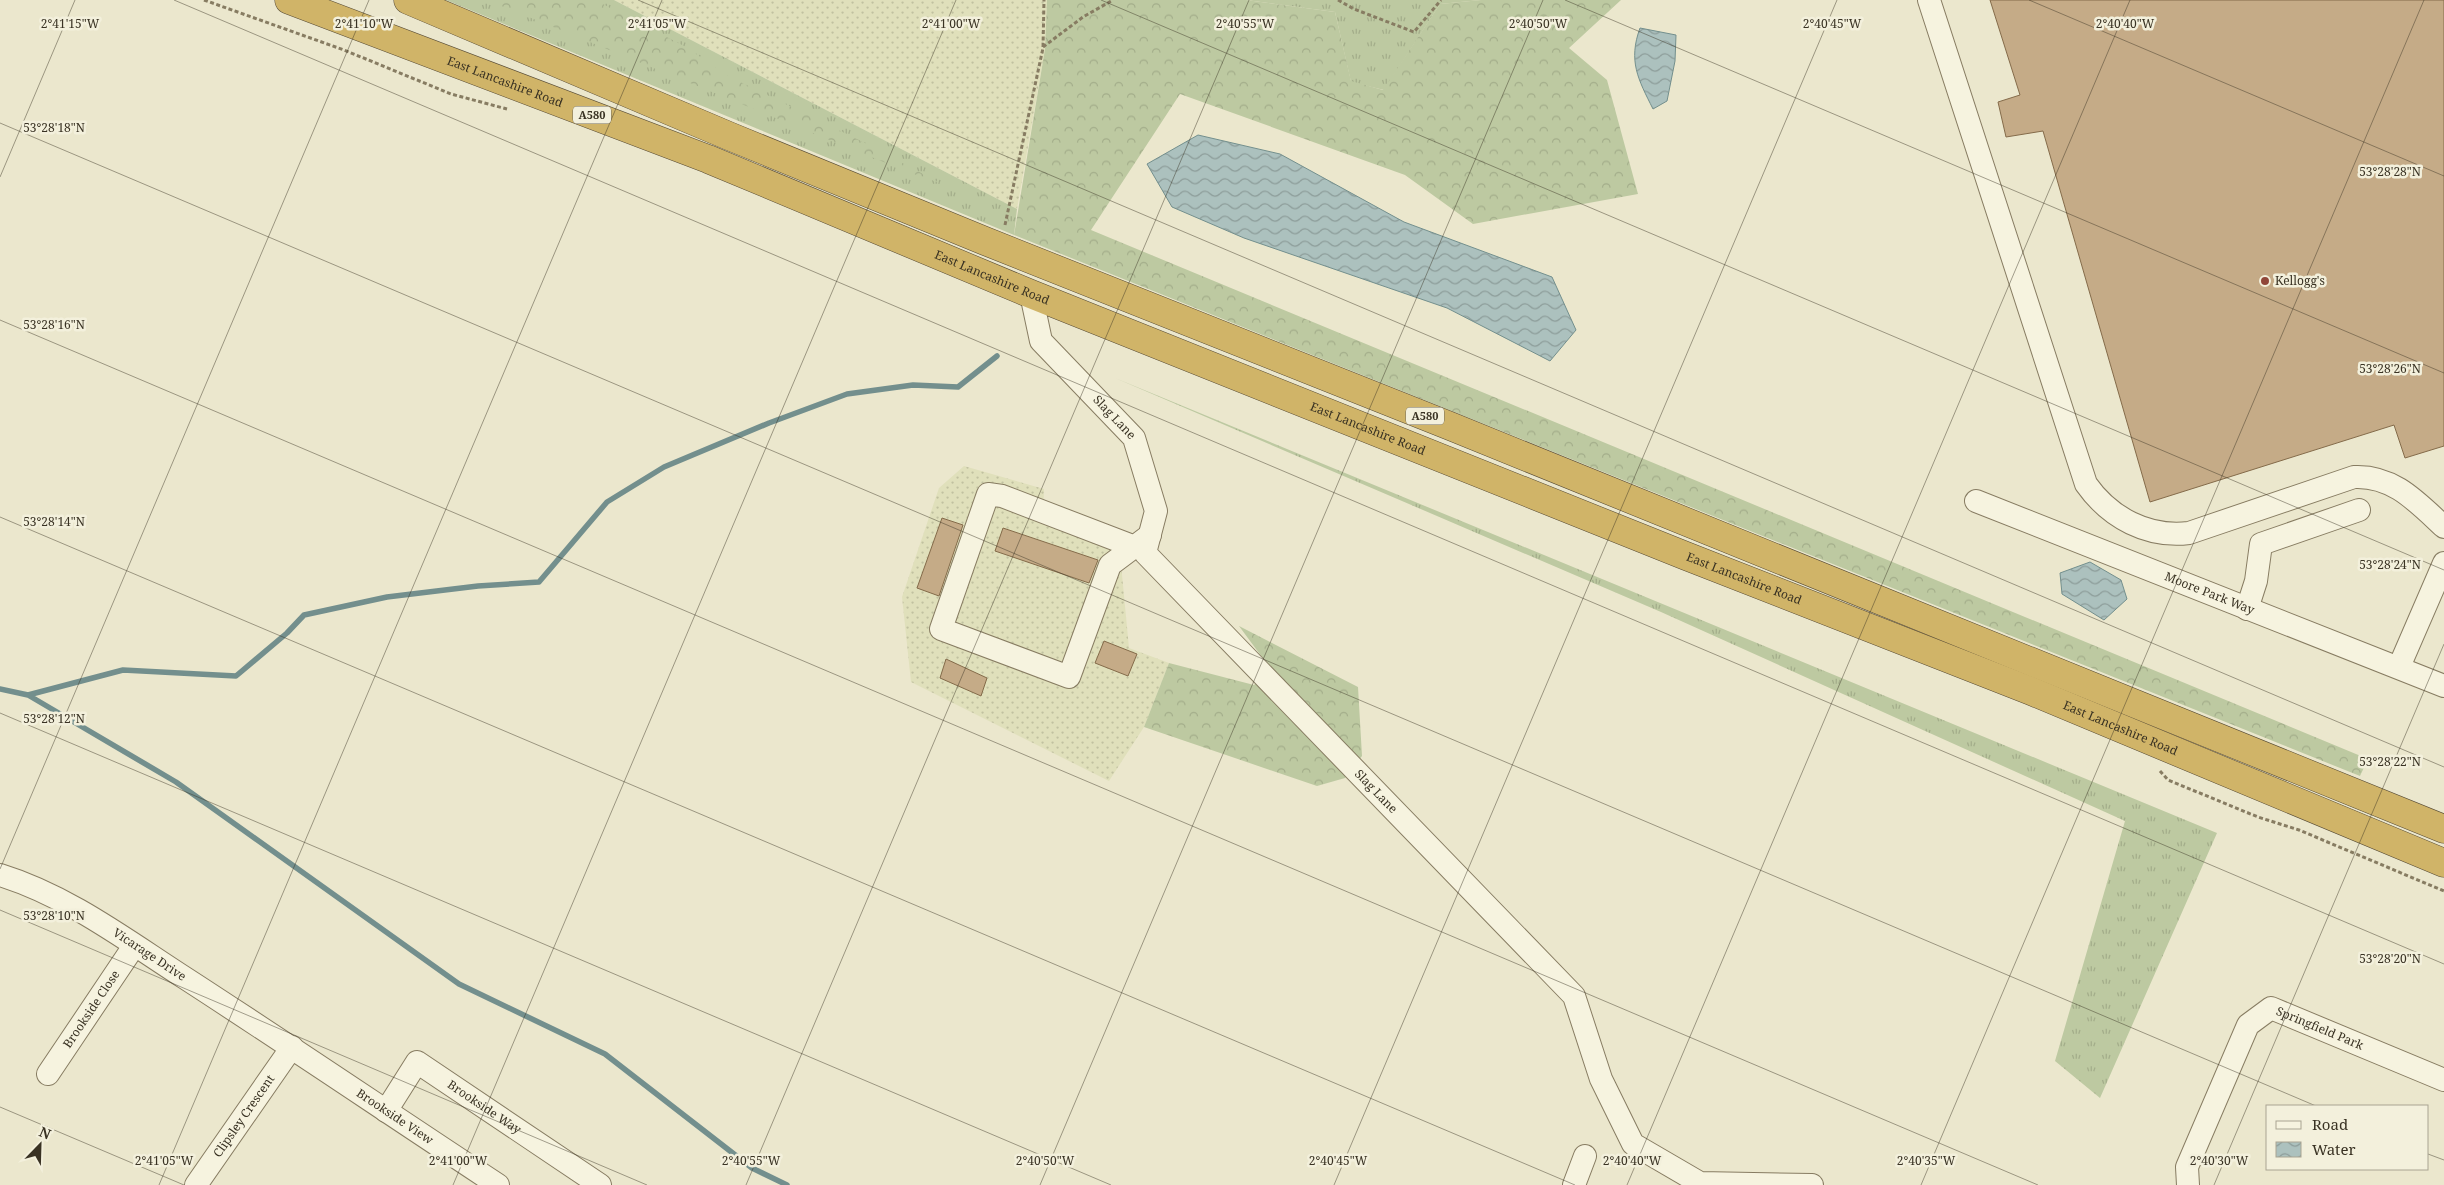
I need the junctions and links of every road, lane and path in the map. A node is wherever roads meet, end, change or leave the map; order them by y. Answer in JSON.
{"nodes":[{"id":1,"x":408,"y":0,"type":"edge"},
{"id":2,"x":1044,"y":0,"type":"edge"},
{"id":3,"x":1113,"y":0,"type":"edge"},
{"id":4,"x":1338,"y":0,"type":"edge"},
{"id":5,"x":1441,"y":0,"type":"edge"},
{"id":6,"x":1929,"y":0,"type":"edge"},
{"id":7,"x":296,"y":2,"type":"edge"},
{"id":8,"x":1043,"y":48,"type":"junction"},
{"id":9,"x":1010,"y":251,"type":"junction"},
{"id":10,"x":1020,"y":290,"type":"junction"},
{"id":11,"x":1976,"y":501,"type":"dead end"},
{"id":12,"x":2359,"y":510,"type":"dead end"},
{"id":13,"x":2444,"y":527,"type":"edge"},
{"id":14,"x":1142,"y":541,"type":"junction"},
{"id":15,"x":2444,"y":563,"type":"edge"},
{"id":16,"x":2247,"y":609,"type":"junction"},
{"id":17,"x":2399,"y":667,"type":"junction"},
{"id":18,"x":2444,"y":686,"type":"edge"},
{"id":19,"x":2444,"y":829,"type":"edge"},
{"id":20,"x":2444,"y":863,"type":"edge"},
{"id":21,"x":0,"y":876,"type":"edge"},
{"id":22,"x":134,"y":946,"type":"junction"},
{"id":23,"x":292,"y":1047,"type":"junction"},
{"id":24,"x":48,"y":1074,"type":"dead end"},
{"id":25,"x":2444,"y":1080,"type":"edge"},
{"id":26,"x":386,"y":1111,"type":"junction"},
{"id":27,"x":1585,"y":1156,"type":"dead end"},
{"id":28,"x":196,"y":1185,"type":"edge"},
{"id":29,"x":498,"y":1185,"type":"edge"},
{"id":30,"x":600,"y":1185,"type":"edge"},
{"id":31,"x":1574,"y":1185,"type":"edge"},
{"id":32,"x":1812,"y":1185,"type":"edge"},
{"id":33,"x":2188,"y":1185,"type":"edge"}],
"edges":[{"from":1,"to":9,"type":"highway","number":"A580"},
{"from":2,"to":8,"type":"path"},
{"from":3,"to":8,"type":"path"},
{"from":4,"to":5,"type":"path"},
{"from":6,"to":13,"type":"street"},
{"from":7,"to":10,"type":"highway","name":"East Lancashire Road","number":"A580"},
{"from":8,"to":9,"type":"path"},
{"from":9,"to":10,"type":"highway"},
{"from":9,"to":19,"type":"highway","number":"A580"},
{"from":10,"to":14,"type":"street","name":"Slag Lane"},
{"from":10,"to":20,"type":"highway","name":"East Lancashire Road","number":"A580"},
{"from":11,"to":16,"type":"street","name":"Moore Park Way"},
{"from":12,"to":16,"type":"street"},
{"from":14,"to":14,"type":"street"},
{"from":14,"to":32,"type":"street","name":"Slag Lane"},
{"from":15,"to":17,"type":"street"},
{"from":16,"to":17,"type":"street","name":"Moore Park Way"},
{"from":17,"to":18,"type":"street","name":"Moore Park Way"},
{"from":21,"to":22,"type":"street","name":"Vicarage Drive"},
{"from":22,"to":23,"type":"street","name":"Vicarage Drive"},
{"from":22,"to":24,"type":"street","name":"Brookside Close"},
{"from":23,"to":26,"type":"street","name":"Brookside View"},
{"from":23,"to":28,"type":"street","name":"Clipsley Crescent"},
{"from":25,"to":33,"type":"street","name":"Springfield Park"},
{"from":26,"to":29,"type":"street","name":"Brookside View"},
{"from":26,"to":30,"type":"street","name":"Brookside Way"},
{"from":27,"to":31,"type":"street"}]}
